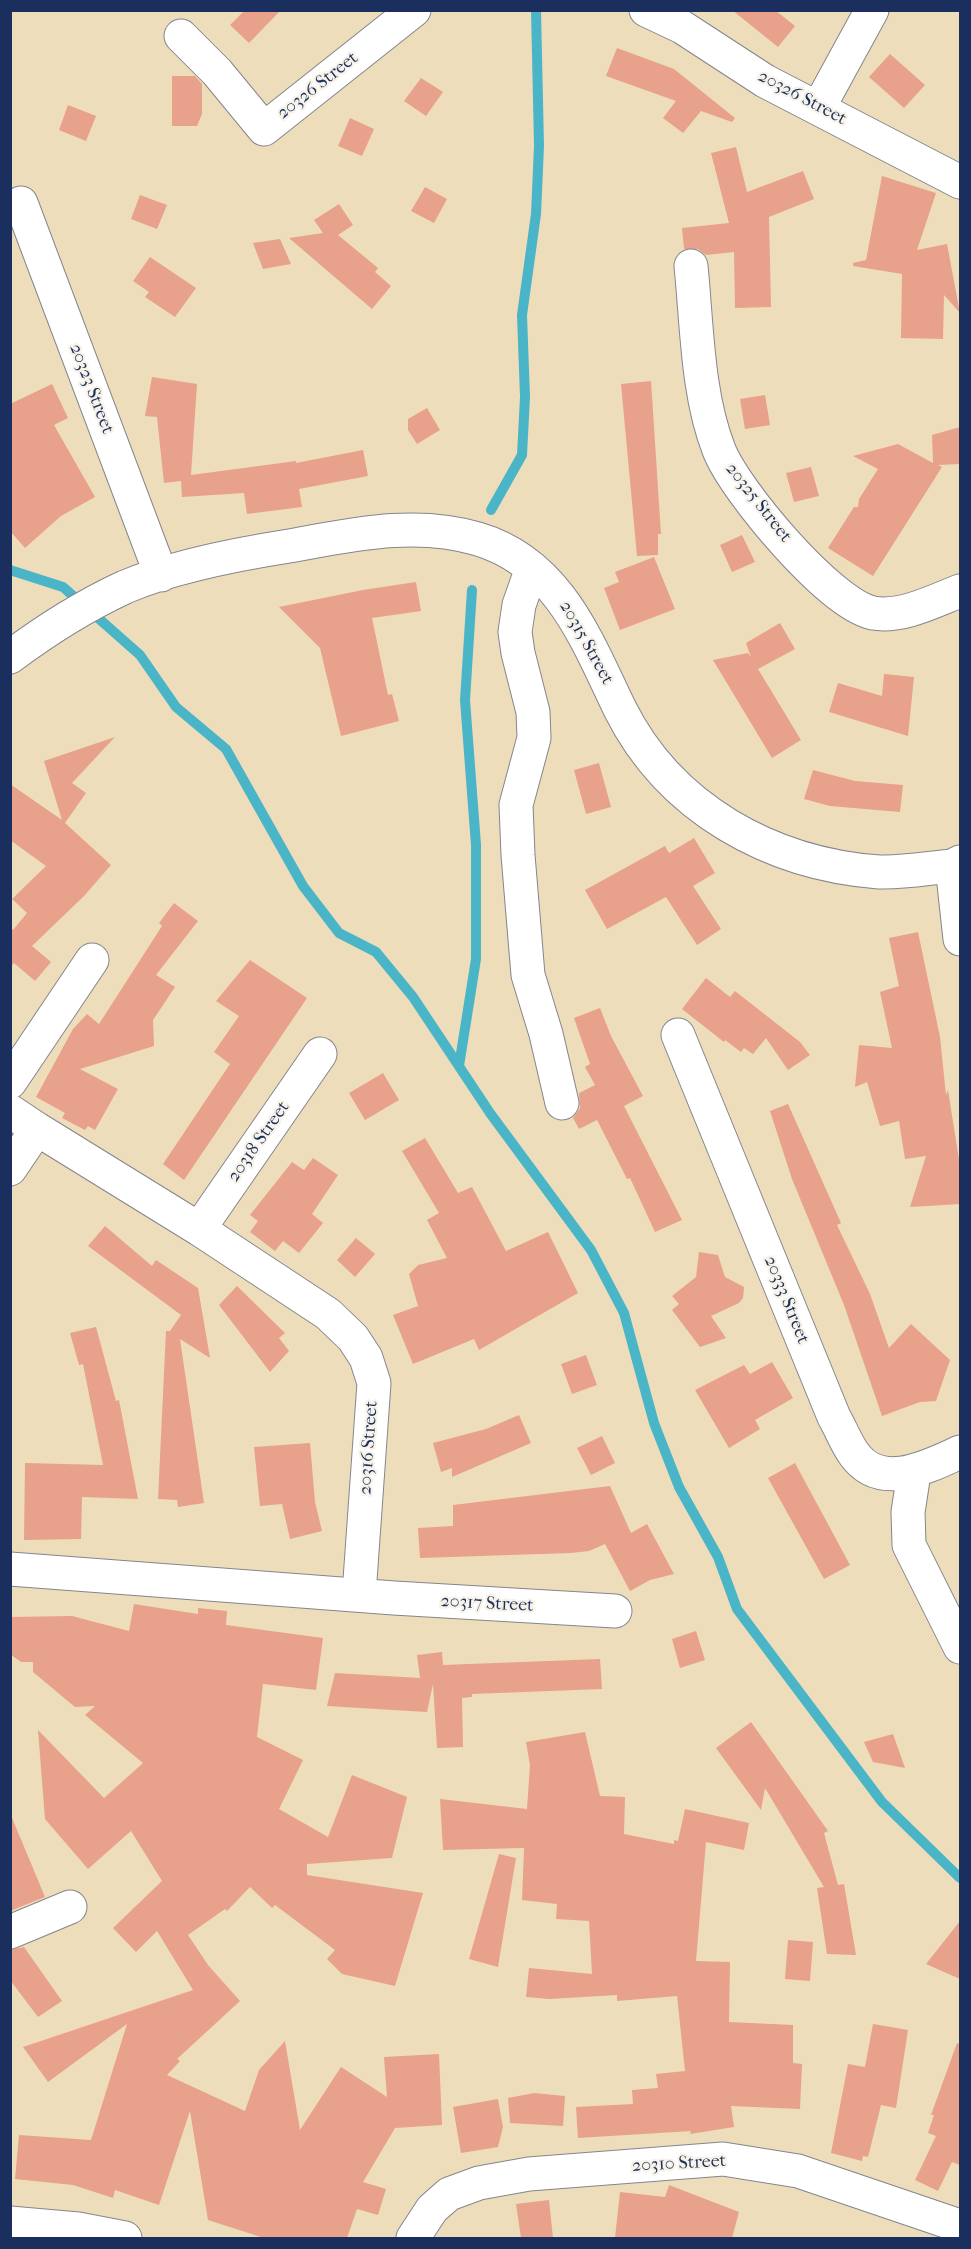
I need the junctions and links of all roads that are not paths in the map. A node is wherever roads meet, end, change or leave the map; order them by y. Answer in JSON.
{"nodes":[{"id":1,"x":414,"y":10,"type":"edge"},
{"id":2,"x":646,"y":10,"type":"edge"},
{"id":3,"x":872,"y":10,"type":"edge"},
{"id":4,"x":182,"y":36,"type":"dead end"},
{"id":5,"x":819,"y":107,"type":"junction"},
{"id":6,"x":960,"y":182,"type":"edge"},
{"id":7,"x":21,"y":203,"type":"dead end"},
{"id":8,"x":691,"y":266,"type":"dead end"},
{"id":9,"x":532,"y":568,"type":"junction"},
{"id":10,"x":161,"y":575,"type":"junction"},
{"id":11,"x":960,"y":591,"type":"edge"},
{"id":12,"x":10,"y":657,"type":"edge"},
{"id":13,"x":956,"y":864,"type":"edge"},
{"id":14,"x":960,"y":939,"type":"edge"},
{"id":15,"x":92,"y":960,"type":"dead end"},
{"id":16,"x":678,"y":1035,"type":"dead end"},
{"id":17,"x":320,"y":1054,"type":"dead end"},
{"id":18,"x":10,"y":1082,"type":"edge"},
{"id":19,"x":562,"y":1103,"type":"dead end"},
{"id":20,"x":24,"y":1120,"type":"edge"},
{"id":21,"x":10,"y":1168,"type":"edge"},
{"id":22,"x":199,"y":1229,"type":"junction"},
{"id":23,"x":960,"y":1452,"type":"edge"},
{"id":24,"x":914,"y":1473,"type":"junction"},
{"id":25,"x":10,"y":1569,"type":"edge"},
{"id":26,"x":359,"y":1594,"type":"junction"},
{"id":27,"x":615,"y":1611,"type":"dead end"},
{"id":28,"x":960,"y":1647,"type":"edge"},
{"id":29,"x":70,"y":1907,"type":"dead end"},
{"id":30,"x":10,"y":1932,"type":"edge"},
{"id":31,"x":10,"y":2223,"type":"edge"},
{"id":32,"x":956,"y":2230,"type":"edge"},
{"id":33,"x":77,"y":2234,"type":"edge"},
{"id":34,"x":125,"y":2238,"type":"edge"},
{"id":35,"x":413,"y":2238,"type":"edge"}],
"edges":[{"from":1,"to":4,"type":"street","name":"20326 Street"},
{"from":2,"to":5,"type":"street","name":"20326 Street"},
{"from":3,"to":5,"type":"street"},
{"from":5,"to":6,"type":"street","name":"20326 Street"},
{"from":7,"to":10,"type":"street","name":"20323 Street"},
{"from":8,"to":11,"type":"street","name":"20325 Street"},
{"from":9,"to":10,"type":"street","name":"20315 Street"},
{"from":9,"to":13,"type":"street","name":"20315 Street"},
{"from":9,"to":19,"type":"street"},
{"from":10,"to":12,"type":"street","name":"20315 Street"},
{"from":13,"to":14,"type":"street"},
{"from":15,"to":18,"type":"street"},
{"from":16,"to":24,"type":"street","name":"20333 Street"},
{"from":17,"to":22,"type":"street","name":"20318 Street"},
{"from":20,"to":21,"type":"street","name":"20316 Street"},
{"from":20,"to":22,"type":"street","name":"20316 Street"},
{"from":22,"to":26,"type":"street","name":"20316 Street"},
{"from":23,"to":24,"type":"street","name":"20333 Street"},
{"from":24,"to":28,"type":"street"},
{"from":25,"to":26,"type":"street"},
{"from":26,"to":27,"type":"street","name":"20317 Street"},
{"from":29,"to":30,"type":"street"},
{"from":31,"to":33,"type":"street"},
{"from":32,"to":35,"type":"street","name":"20310 Street"},
{"from":33,"to":34,"type":"street"}]}
